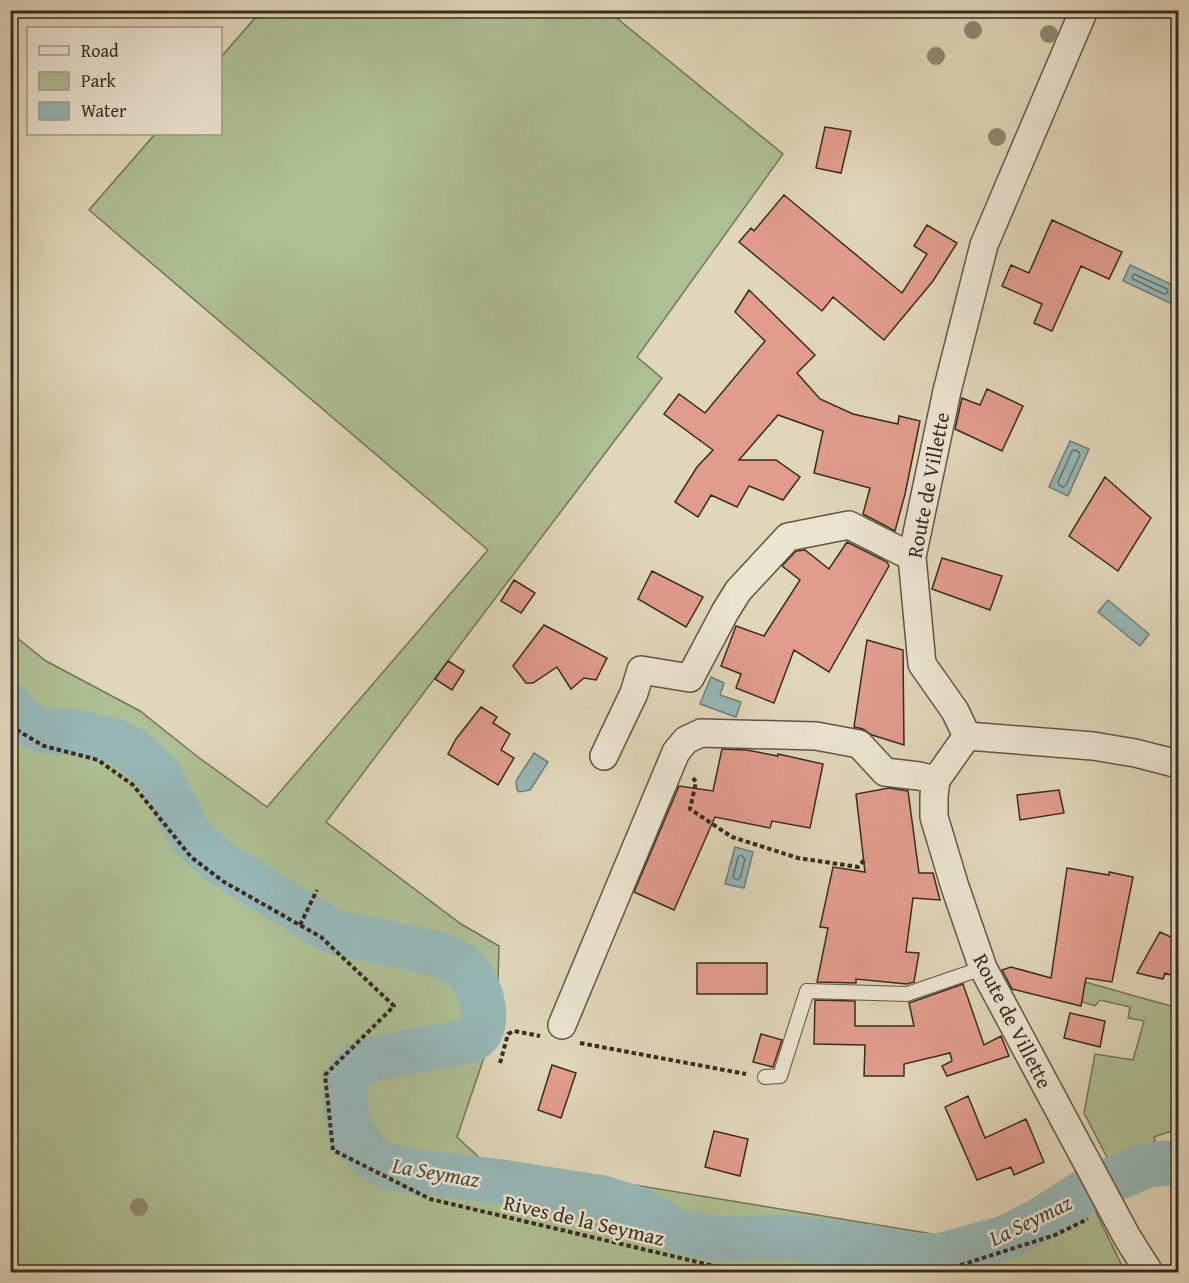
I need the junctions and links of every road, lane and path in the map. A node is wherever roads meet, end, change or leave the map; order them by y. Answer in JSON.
{"nodes":[{"id":1,"x":1084,"y":10,"type":"edge"},
{"id":2,"x":912,"y":557,"type":"junction"},
{"id":3,"x":10,"y":726,"type":"edge"},
{"id":4,"x":967,"y":736,"type":"junction"},
{"id":5,"x":676,"y":752,"type":"junction"},
{"id":6,"x":604,"y":756,"type":"dead end"},
{"id":7,"x":1179,"y":764,"type":"edge"},
{"id":8,"x":936,"y":780,"type":"junction"},
{"id":9,"x":866,"y":858,"type":"dead end"},
{"id":10,"x":317,"y":890,"type":"dead end"},
{"id":11,"x":300,"y":925,"type":"junction"},
{"id":12,"x":984,"y":968,"type":"junction"},
{"id":13,"x":562,"y":1025,"type":"dead end"},
{"id":14,"x":662,"y":1059,"type":"dead end"},
{"id":15,"x":765,"y":1077,"type":"joint"},
{"id":16,"x":1104,"y":1193,"type":"junction"},
{"id":17,"x":884,"y":1272,"type":"edge"},
{"id":18,"x":939,"y":1272,"type":"edge"},
{"id":19,"x":1149,"y":1272,"type":"edge"}],
"edges":[{"from":1,"to":2,"type":"street","name":"Route de Villette"},
{"from":2,"to":4,"type":"street","name":"Route de Villette"},
{"from":2,"to":6,"type":"street"},
{"from":3,"to":11,"type":"path","name":"Rives de la Seymaz"},
{"from":4,"to":7,"type":"street"},
{"from":4,"to":8,"type":"street"},
{"from":5,"to":8,"type":"street"},
{"from":5,"to":9,"type":"path"},
{"from":5,"to":13,"type":"street"},
{"from":8,"to":12,"type":"street","name":"Route de Villette"},
{"from":10,"to":11,"type":"path"},
{"from":11,"to":17,"type":"path","name":"Rives de la Seymaz"},
{"from":12,"to":15,"type":"lane"},
{"from":12,"to":16,"type":"street","name":"Route de Villette"},
{"from":14,"to":15,"type":"path"},
{"from":16,"to":18,"type":"path"},
{"from":16,"to":19,"type":"street","name":"Route de Villette"}]}
